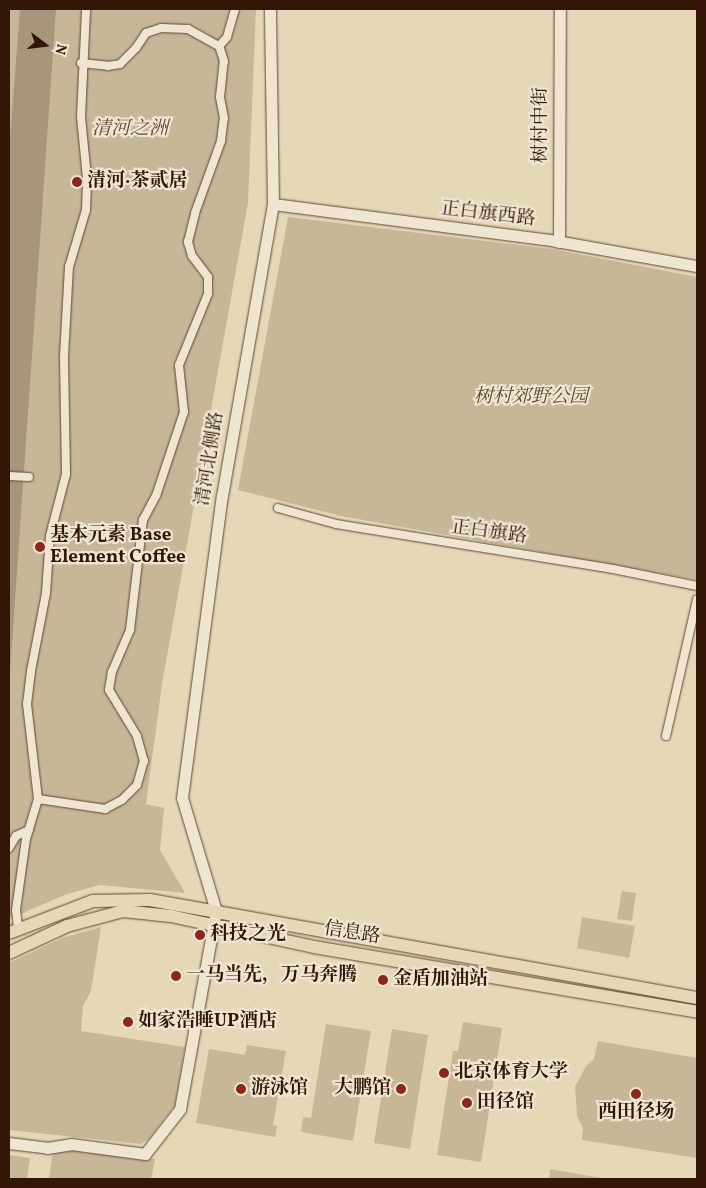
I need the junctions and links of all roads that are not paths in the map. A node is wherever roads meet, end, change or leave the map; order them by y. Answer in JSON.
{"nodes":[{"id":1,"x":86,"y":9,"type":"edge"},
{"id":2,"x":235,"y":9,"type":"edge"},
{"id":3,"x":270,"y":9,"type":"edge"},
{"id":4,"x":560,"y":9,"type":"edge"},
{"id":5,"x":219,"y":46,"type":"junction"},
{"id":6,"x":81,"y":63,"type":"junction"},
{"id":7,"x":273,"y":204,"type":"junction"},
{"id":8,"x":559,"y":242,"type":"junction"},
{"id":9,"x":697,"y":266,"type":"edge"},
{"id":10,"x":9,"y":476,"type":"edge"},
{"id":11,"x":29,"y":477,"type":"dead end"},
{"id":12,"x":278,"y":508,"type":"dead end"},
{"id":13,"x":697,"y":586,"type":"edge"},
{"id":14,"x":697,"y":599,"type":"edge"},
{"id":15,"x":666,"y":736,"type":"dead end"},
{"id":16,"x":38,"y":799,"type":"junction"},
{"id":17,"x":29,"y":830,"type":"junction"},
{"id":18,"x":9,"y":848,"type":"edge"},
{"id":19,"x":216,"y":911,"type":"junction"},
{"id":20,"x":214,"y":925,"type":"junction"},
{"id":21,"x":14,"y":930,"type":"edge"},
{"id":22,"x":9,"y":953,"type":"edge"},
{"id":23,"x":697,"y":998,"type":"edge"},
{"id":24,"x":697,"y":1012,"type":"edge"},
{"id":25,"x":9,"y":1143,"type":"edge"}],
"edges":[{"from":1,"to":6,"type":"street"},
{"from":2,"to":5,"type":"street"},
{"from":3,"to":7,"type":"street","name":"清河北侧路"},
{"from":4,"to":8,"type":"street","name":"树村中街"},
{"from":5,"to":6,"type":"street"},
{"from":5,"to":16,"type":"street"},
{"from":6,"to":16,"type":"street"},
{"from":7,"to":8,"type":"street","name":"正白旗西路"},
{"from":7,"to":19,"type":"street","name":"清河北侧路"},
{"from":8,"to":9,"type":"street","name":"正白旗西路"},
{"from":10,"to":11,"type":"street"},
{"from":12,"to":13,"type":"street","name":"正白旗路"},
{"from":14,"to":15,"type":"street"},
{"from":16,"to":17,"type":"street"},
{"from":17,"to":18,"type":"street"},
{"from":17,"to":21,"type":"street"},
{"from":19,"to":20,"type":"street"},
{"from":19,"to":21,"type":"main road","name":"信息路"},
{"from":19,"to":23,"type":"main road","name":"信息路"},
{"from":20,"to":22,"type":"main road","name":"信息路"},
{"from":20,"to":24,"type":"main road","name":"信息路"},
{"from":20,"to":25,"type":"street"}]}
